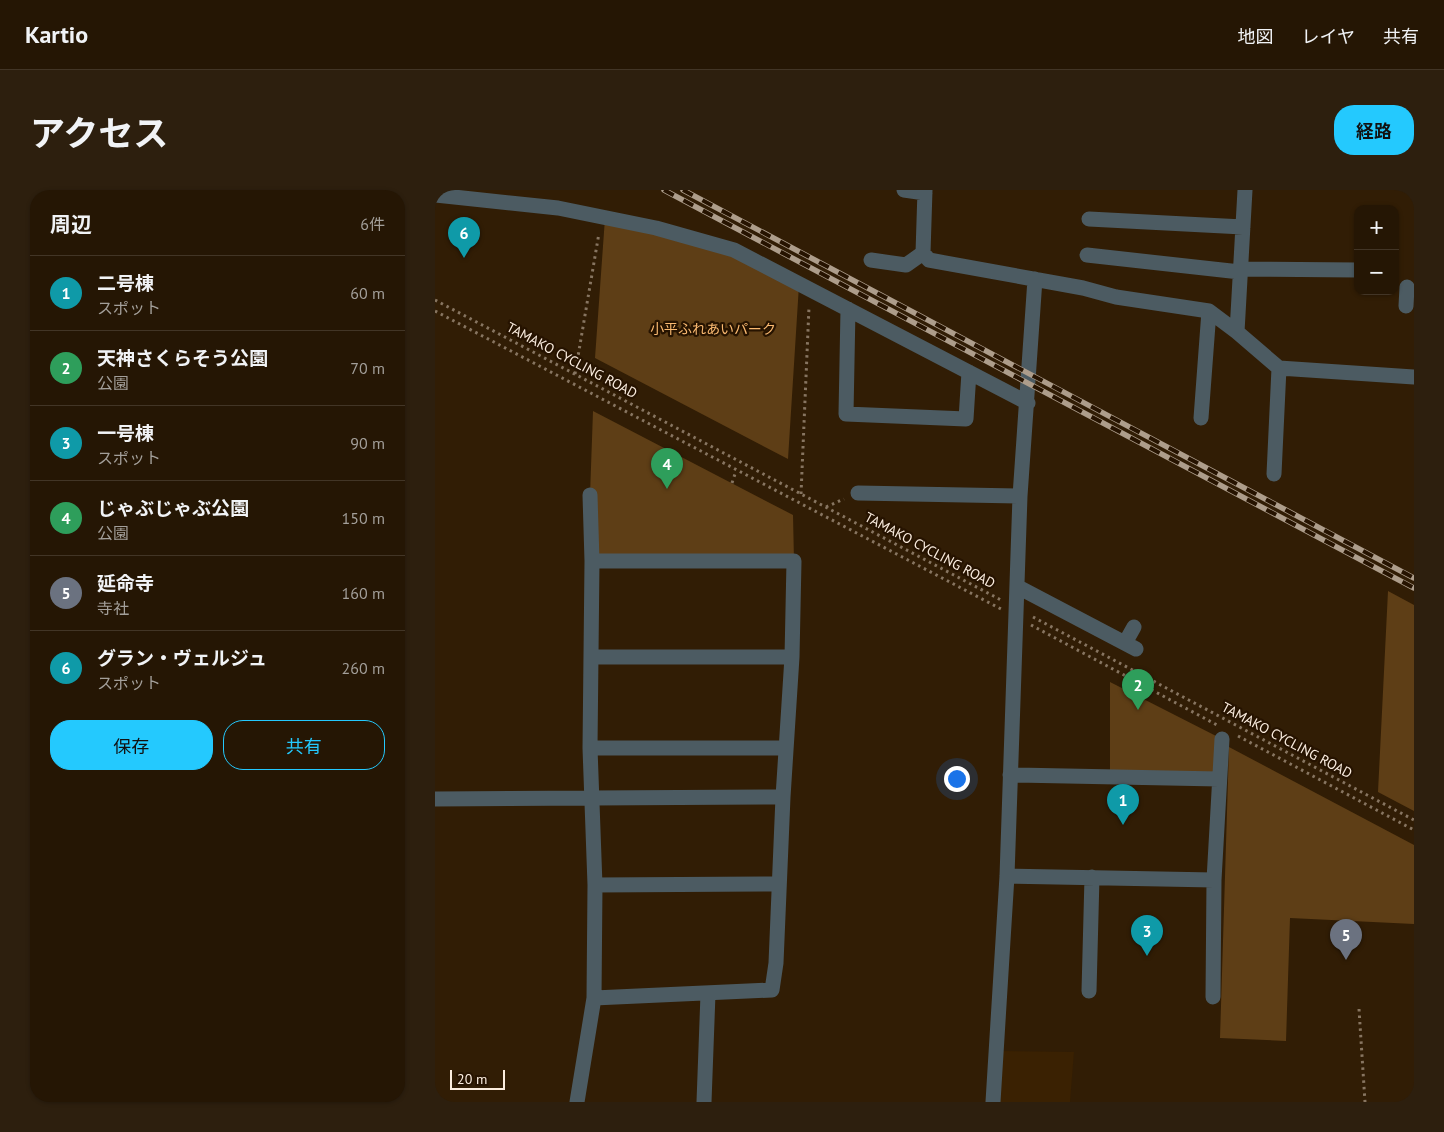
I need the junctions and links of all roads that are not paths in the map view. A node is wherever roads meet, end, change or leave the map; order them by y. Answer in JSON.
{"nodes":[{"id":1,"x":523,"y":190,"type":"edge"},
{"id":2,"x":904,"y":190,"type":"edge"},
{"id":3,"x":1245,"y":190,"type":"edge"},
{"id":4,"x":925,"y":191,"type":"edge"},
{"id":5,"x":435,"y":195,"type":"edge"},
{"id":6,"x":515,"y":204,"type":"junction"},
{"id":7,"x":1089,"y":219,"type":"dead end"},
{"id":8,"x":1243,"y":227,"type":"junction"},
{"id":9,"x":923,"y":253,"type":"junction"},
{"id":10,"x":1087,"y":255,"type":"dead end"},
{"id":11,"x":871,"y":260,"type":"dead end"},
{"id":12,"x":1354,"y":265,"type":"edge"},
{"id":13,"x":1240,"y":271,"type":"junction"},
{"id":14,"x":1035,"y":279,"type":"junction"},
{"id":15,"x":1405,"y":287,"type":"edge"},
{"id":16,"x":1406,"y":306,"type":"dead end"},
{"id":17,"x":848,"y":309,"type":"junction"},
{"id":18,"x":1209,"y":311,"type":"junction"},
{"id":19,"x":1237,"y":332,"type":"junction"},
{"id":20,"x":1279,"y":368,"type":"junction"},
{"id":21,"x":969,"y":372,"type":"junction"},
{"id":22,"x":1414,"y":377,"type":"edge"},
{"id":23,"x":1028,"y":402,"type":"junction"},
{"id":24,"x":1201,"y":418,"type":"dead end"},
{"id":25,"x":1274,"y":474,"type":"dead end"},
{"id":26,"x":858,"y":493,"type":"dead end"},
{"id":27,"x":590,"y":495,"type":"dead end"},
{"id":28,"x":1020,"y":496,"type":"junction"},
{"id":29,"x":592,"y":561,"type":"junction"},
{"id":30,"x":1018,"y":587,"type":"junction"},
{"id":31,"x":1134,"y":627,"type":"dead end"},
{"id":32,"x":591,"y":657,"type":"junction"},
{"id":33,"x":793,"y":657,"type":"junction"},
{"id":34,"x":1225,"y":733,"type":"road end"},
{"id":35,"x":590,"y":748,"type":"junction"},
{"id":36,"x":787,"y":748,"type":"junction"},
{"id":37,"x":1010,"y":775,"type":"junction"},
{"id":38,"x":1219,"y":779,"type":"junction"},
{"id":39,"x":593,"y":797,"type":"junction"},
{"id":40,"x":783,"y":797,"type":"junction"},
{"id":41,"x":435,"y":799,"type":"edge"},
{"id":42,"x":1007,"y":876,"type":"junction"},
{"id":43,"x":1092,"y":877,"type":"junction"},
{"id":44,"x":1214,"y":880,"type":"junction"},
{"id":45,"x":779,"y":884,"type":"junction"},
{"id":46,"x":595,"y":885,"type":"junction"},
{"id":47,"x":1089,"y":990,"type":"dead end"},
{"id":48,"x":708,"y":994,"type":"junction"},
{"id":49,"x":1213,"y":997,"type":"dead end"},
{"id":50,"x":594,"y":998,"type":"junction"},
{"id":51,"x":577,"y":1102,"type":"edge"},
{"id":52,"x":704,"y":1102,"type":"edge"},
{"id":53,"x":993,"y":1102,"type":"edge"}],
"edges":[{"from":1,"to":6,"type":"street"},
{"from":2,"to":4,"type":"street"},
{"from":3,"to":8,"type":"street"},
{"from":4,"to":9,"type":"street"},
{"from":5,"to":6,"type":"street"},
{"from":6,"to":17,"type":"street"},
{"from":7,"to":8,"type":"street"},
{"from":8,"to":13,"type":"street"},
{"from":9,"to":11,"type":"street"},
{"from":9,"to":14,"type":"street"},
{"from":10,"to":13,"type":"street"},
{"from":12,"to":13,"type":"street"},
{"from":13,"to":19,"type":"street"},
{"from":14,"to":18,"type":"street"},
{"from":14,"to":23,"type":"street"},
{"from":15,"to":16,"type":"street"},
{"from":17,"to":21,"type":"street"},
{"from":17,"to":21,"type":"street"},
{"from":18,"to":19,"type":"street"},
{"from":18,"to":24,"type":"street"},
{"from":19,"to":20,"type":"street"},
{"from":20,"to":22,"type":"street"},
{"from":20,"to":25,"type":"street"},
{"from":21,"to":23,"type":"street"},
{"from":23,"to":28,"type":"street"},
{"from":26,"to":28,"type":"street"},
{"from":27,"to":29,"type":"street"},
{"from":28,"to":30,"type":"street"},
{"from":29,"to":32,"type":"street"},
{"from":29,"to":33,"type":"street"},
{"from":30,"to":31,"type":"street"},
{"from":30,"to":37,"type":"street"},
{"from":32,"to":33,"type":"street"},
{"from":32,"to":35,"type":"street"},
{"from":33,"to":36,"type":"street"},
{"from":34,"to":38,"type":"street"},
{"from":35,"to":36,"type":"street"},
{"from":35,"to":39,"type":"street"},
{"from":36,"to":40,"type":"street"},
{"from":37,"to":38,"type":"street"},
{"from":37,"to":42,"type":"street"},
{"from":38,"to":44,"type":"street"},
{"from":39,"to":40,"type":"street"},
{"from":39,"to":41,"type":"street"},
{"from":39,"to":46,"type":"street"},
{"from":40,"to":45,"type":"street"},
{"from":42,"to":43,"type":"street"},
{"from":42,"to":53,"type":"street"},
{"from":43,"to":44,"type":"street"},
{"from":43,"to":47,"type":"street"},
{"from":44,"to":49,"type":"street"},
{"from":45,"to":46,"type":"street"},
{"from":45,"to":48,"type":"street"},
{"from":46,"to":50,"type":"street"},
{"from":48,"to":50,"type":"street"},
{"from":48,"to":52,"type":"street"},
{"from":50,"to":51,"type":"street"}]}
